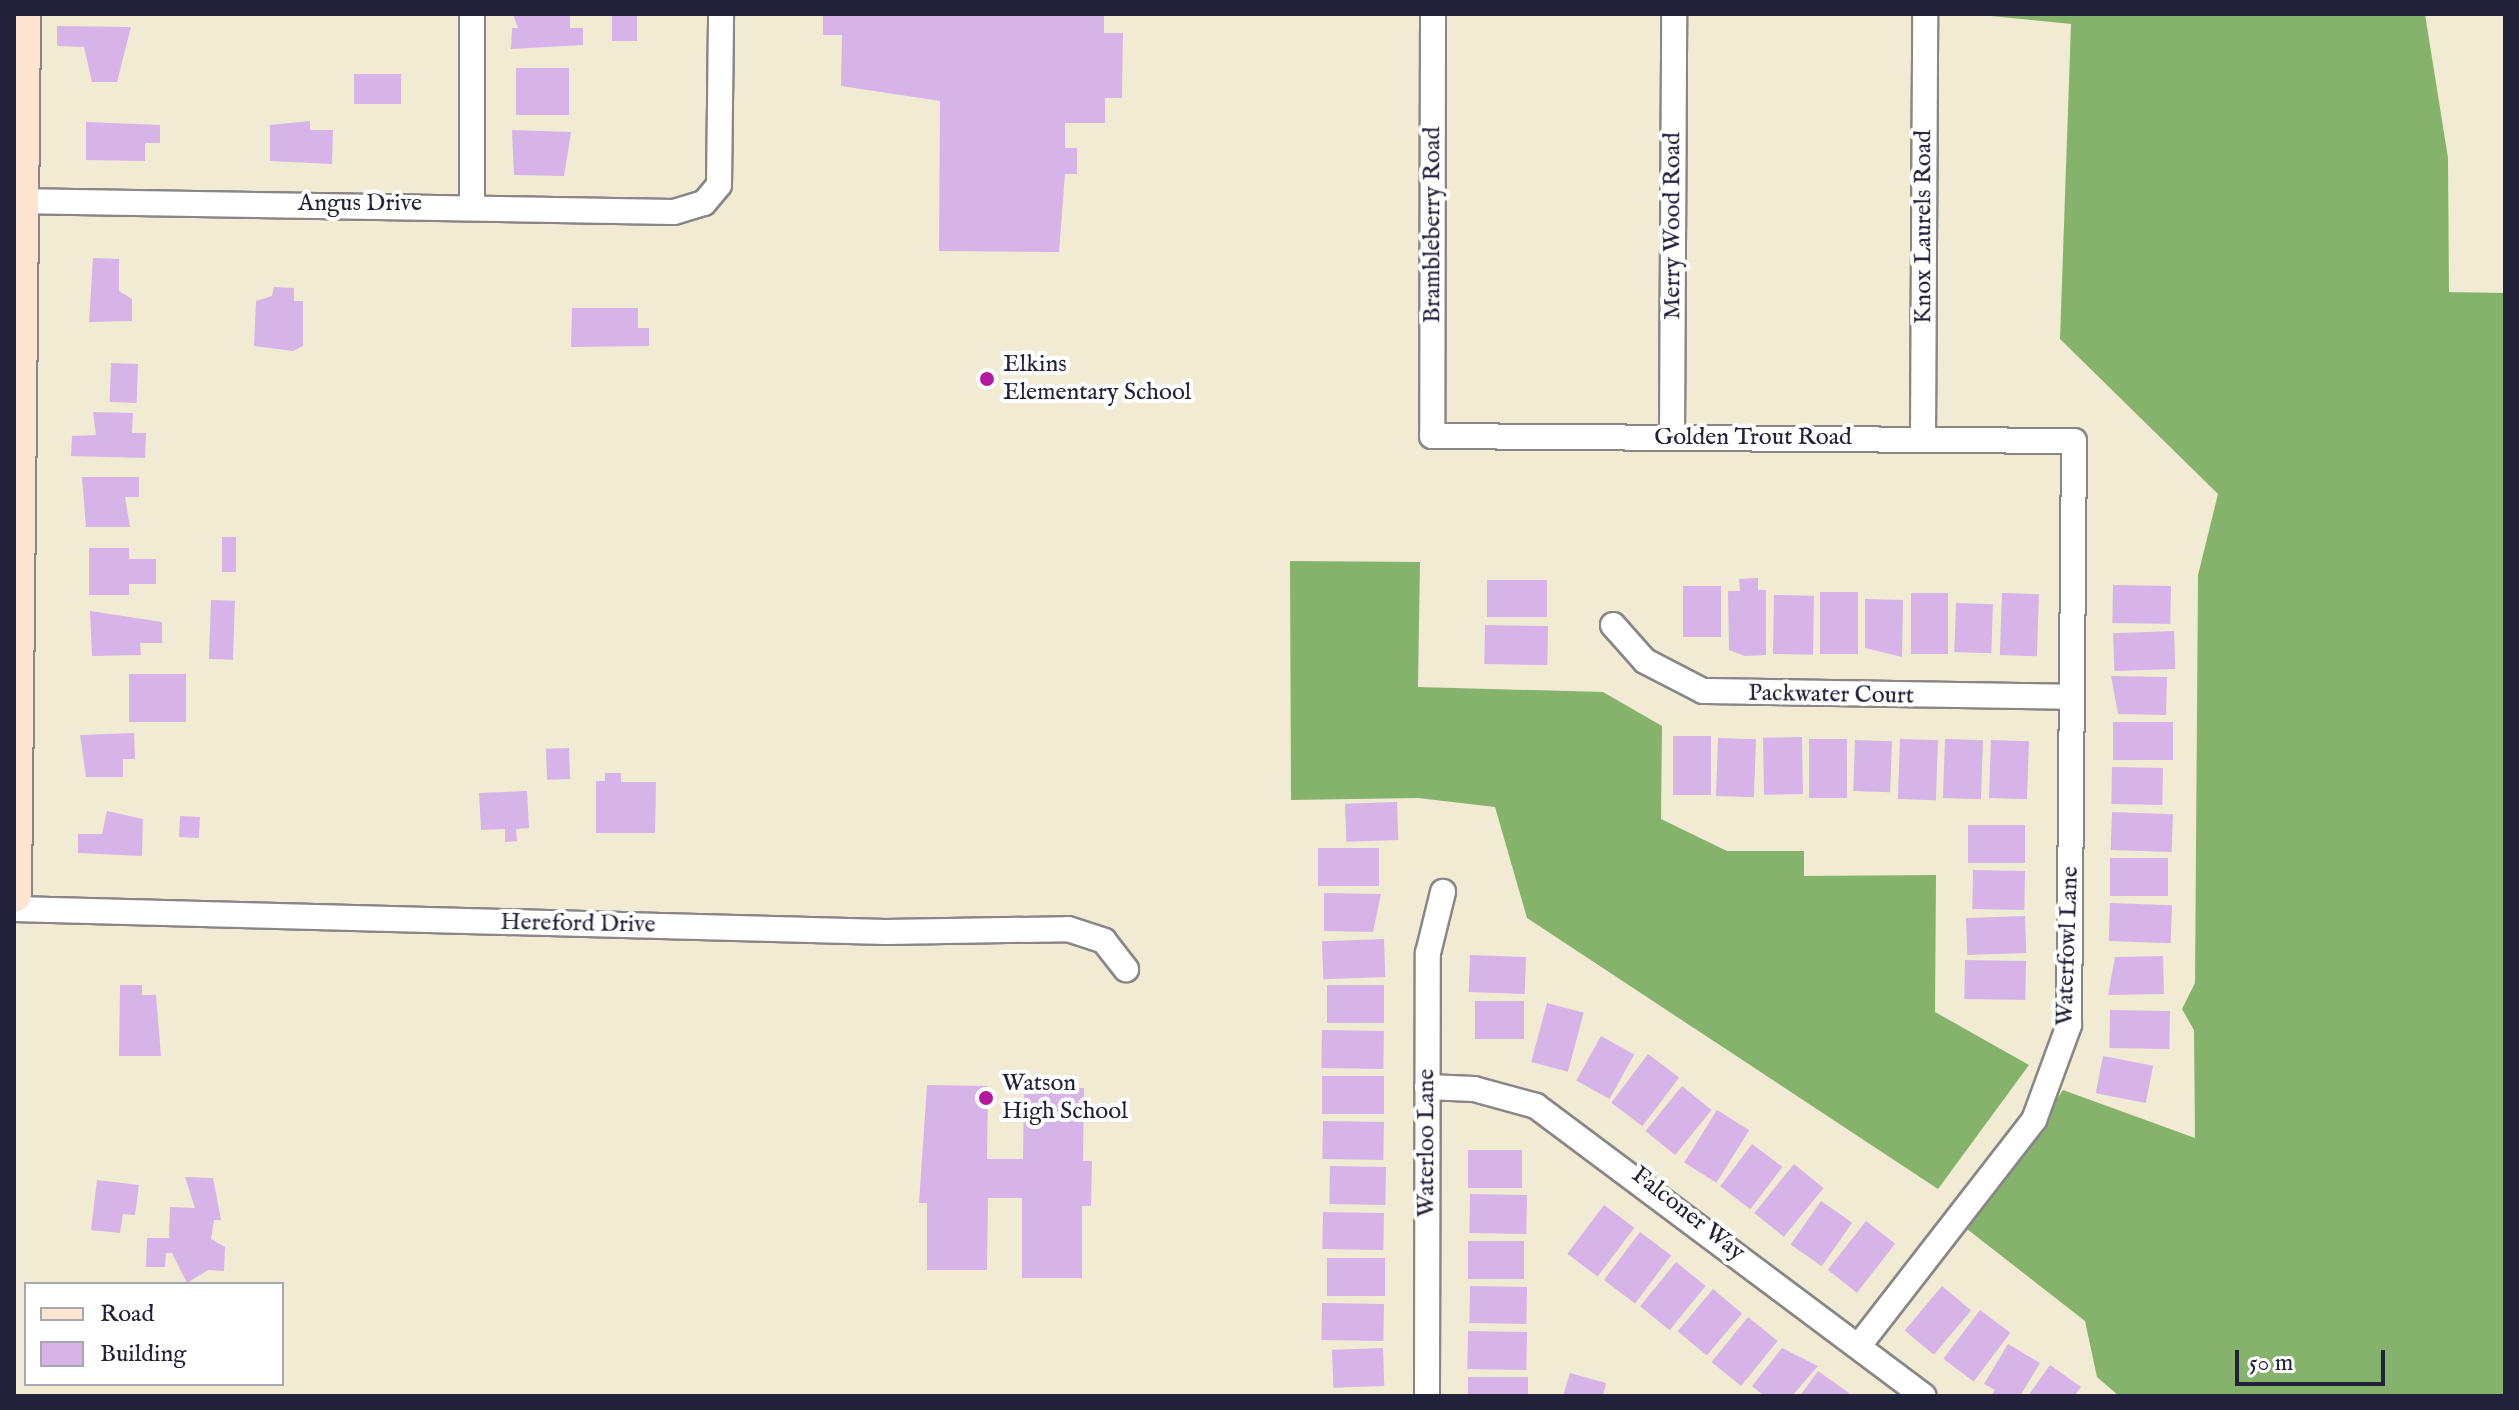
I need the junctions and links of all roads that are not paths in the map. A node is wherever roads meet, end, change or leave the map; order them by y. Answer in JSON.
{"nodes":[{"id":1,"x":23,"y":14,"type":"edge"},
{"id":2,"x":472,"y":14,"type":"edge"},
{"id":3,"x":721,"y":14,"type":"edge"},
{"id":4,"x":1433,"y":14,"type":"edge"},
{"id":5,"x":1674,"y":14,"type":"edge"},
{"id":6,"x":1925,"y":14,"type":"edge"},
{"id":7,"x":18,"y":201,"type":"edge"},
{"id":8,"x":472,"y":205,"type":"junction"},
{"id":9,"x":1432,"y":436,"type":"joint"},
{"id":10,"x":1672,"y":438,"type":"junction"},
{"id":11,"x":1923,"y":439,"type":"junction"},
{"id":12,"x":2074,"y":441,"type":"joint"},
{"id":13,"x":1613,"y":625,"type":"dead end"},
{"id":14,"x":2072,"y":697,"type":"junction"},
{"id":15,"x":16,"y":766,"type":"edge"},
{"id":16,"x":1443,"y":892,"type":"dead end"},
{"id":17,"x":14,"y":895,"type":"edge"},
{"id":18,"x":14,"y":909,"type":"edge"},
{"id":19,"x":1126,"y":969,"type":"dead end"},
{"id":20,"x":1427,"y":1087,"type":"junction"},
{"id":21,"x":1859,"y":1346,"type":"junction"},
{"id":22,"x":1427,"y":1396,"type":"edge"},
{"id":23,"x":1923,"y":1396,"type":"edge"}],
"edges":[{"from":1,"to":7,"type":"street"},
{"from":2,"to":8,"type":"street"},
{"from":3,"to":8,"type":"street","name":"Angus Drive"},
{"from":4,"to":9,"type":"street","name":"Brambleberry Road"},
{"from":5,"to":10,"type":"street","name":"Merry Wood Road"},
{"from":6,"to":11,"type":"street","name":"Knox Laurels Road"},
{"from":7,"to":8,"type":"street","name":"Angus Drive"},
{"from":7,"to":15,"type":"street"},
{"from":9,"to":10,"type":"street","name":"Golden Trout Road"},
{"from":10,"to":11,"type":"street","name":"Golden Trout Road"},
{"from":11,"to":12,"type":"street","name":"Golden Trout Road"},
{"from":12,"to":14,"type":"street","name":"Waterfowl Lane"},
{"from":13,"to":14,"type":"street","name":"Packwater Court"},
{"from":14,"to":21,"type":"street","name":"Waterfowl Lane"},
{"from":15,"to":17,"type":"street"},
{"from":16,"to":20,"type":"street","name":"Waterloo Lane"},
{"from":18,"to":19,"type":"street","name":"Hereford Drive"},
{"from":20,"to":21,"type":"street","name":"Falconer Way"},
{"from":20,"to":22,"type":"street","name":"Waterloo Lane"},
{"from":21,"to":23,"type":"street","name":"Falconer Way"}]}
